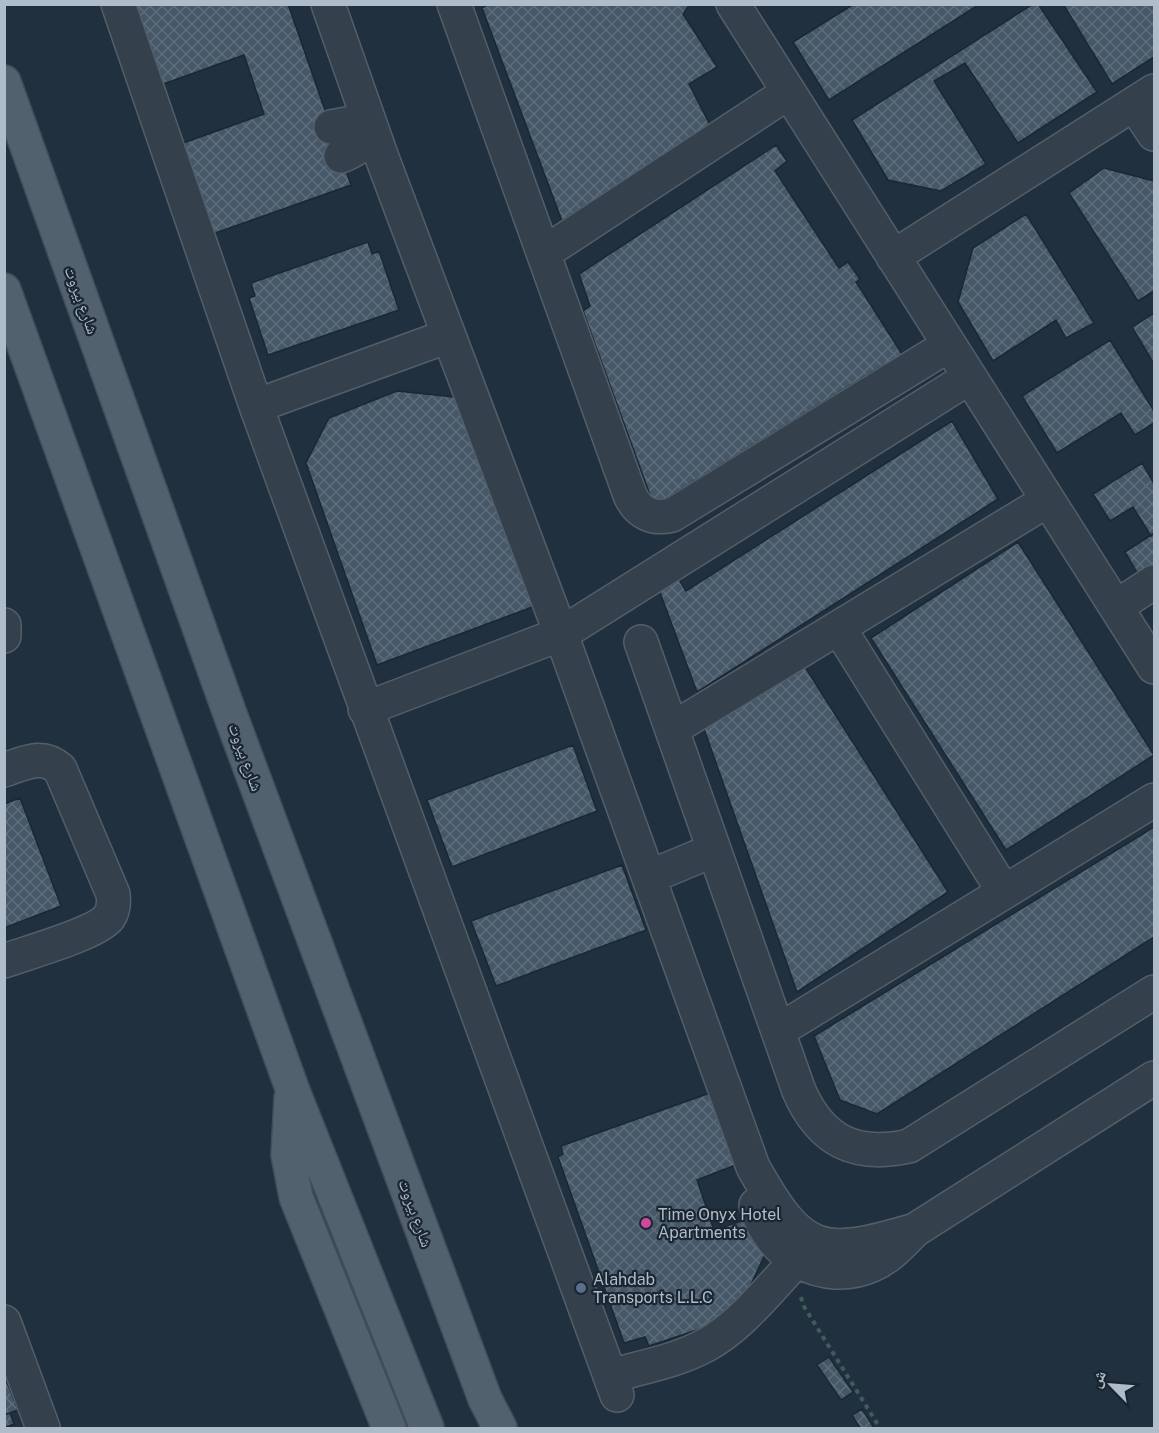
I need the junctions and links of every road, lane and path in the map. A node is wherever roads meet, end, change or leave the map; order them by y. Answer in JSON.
{"nodes":[{"id":1,"x":118,"y":4,"type":"edge"},
{"id":2,"x":328,"y":4,"type":"edge"},
{"id":3,"x":454,"y":4,"type":"edge"},
{"id":4,"x":733,"y":4,"type":"edge"},
{"id":5,"x":5,"y":78,"type":"edge"},
{"id":6,"x":789,"y":92,"type":"junction"},
{"id":7,"x":1144,"y":97,"type":"edge"},
{"id":8,"x":1155,"y":134,"type":"edge"},
{"id":9,"x":544,"y":253,"type":"junction"},
{"id":10,"x":893,"y":257,"type":"junction"},
{"id":11,"x":4,"y":290,"type":"edge"},
{"id":12,"x":448,"y":336,"type":"junction"},
{"id":13,"x":949,"y":345,"type":"junction"},
{"id":14,"x":970,"y":377,"type":"junction"},
{"id":15,"x":256,"y":406,"type":"junction"},
{"id":16,"x":1048,"y":500,"type":"junction"},
{"id":17,"x":1155,"y":582,"type":"edge"},
{"id":18,"x":1116,"y":607,"type":"junction"},
{"id":19,"x":4,"y":625,"type":"edge"},
{"id":20,"x":838,"y":628,"type":"junction"},
{"id":21,"x":561,"y":634,"type":"junction"},
{"id":22,"x":4,"y":636,"type":"edge"},
{"id":23,"x":641,"y":642,"type":"dead end"},
{"id":24,"x":1155,"y":667,"type":"edge"},
{"id":25,"x":366,"y":709,"type":"junction"},
{"id":26,"x":672,"y":729,"type":"junction"},
{"id":27,"x":4,"y":770,"type":"edge"},
{"id":28,"x":1155,"y":800,"type":"edge"},
{"id":29,"x":714,"y":850,"type":"junction"},
{"id":30,"x":649,"y":878,"type":"junction"},
{"id":31,"x":1004,"y":892,"type":"junction"},
{"id":32,"x":4,"y":961,"type":"edge"},
{"id":33,"x":1155,"y":992,"type":"edge"},
{"id":34,"x":778,"y":1031,"type":"junction"},
{"id":35,"x":1155,"y":1078,"type":"edge"},
{"id":36,"x":293,"y":1090,"type":"junction"},
{"id":37,"x":753,"y":1167,"type":"junction"},
{"id":38,"x":915,"y":1230,"type":"junction"},
{"id":39,"x":796,"y":1261,"type":"junction"},
{"id":40,"x":4,"y":1323,"type":"edge"},
{"id":41,"x":485,"y":1398,"type":"junction"},
{"id":42,"x":43,"y":1428,"type":"edge"},
{"id":43,"x":389,"y":1428,"type":"edge"},
{"id":44,"x":428,"y":1428,"type":"edge"},
{"id":45,"x":500,"y":1428,"type":"edge"},
{"id":46,"x":518,"y":1428,"type":"edge"},
{"id":47,"x":880,"y":1428,"type":"edge"}],
"edges":[{"from":1,"to":15,"type":"street"},
{"from":2,"to":12,"type":"street"},
{"from":3,"to":9,"type":"street"},
{"from":4,"to":6,"type":"street"},
{"from":5,"to":41,"type":"main road","name":"شارع بيروت"},
{"from":6,"to":9,"type":"street"},
{"from":6,"to":10,"type":"street"},
{"from":7,"to":8,"type":"street"},
{"from":7,"to":10,"type":"street"},
{"from":9,"to":13,"type":"street"},
{"from":10,"to":13,"type":"street"},
{"from":11,"to":36,"type":"main road"},
{"from":12,"to":15,"type":"street"},
{"from":12,"to":21,"type":"street"},
{"from":13,"to":14,"type":"street"},
{"from":14,"to":16,"type":"street"},
{"from":14,"to":21,"type":"street"},
{"from":15,"to":25,"type":"street"},
{"from":16,"to":18,"type":"street"},
{"from":16,"to":20,"type":"street"},
{"from":17,"to":18,"type":"street"},
{"from":18,"to":24,"type":"street"},
{"from":19,"to":22,"type":"street"},
{"from":20,"to":26,"type":"street"},
{"from":20,"to":31,"type":"street"},
{"from":21,"to":25,"type":"street"},
{"from":21,"to":30,"type":"street"},
{"from":23,"to":26,"type":"street"},
{"from":25,"to":39,"type":"street"},
{"from":26,"to":29,"type":"street"},
{"from":27,"to":32,"type":"street"},
{"from":28,"to":31,"type":"street"},
{"from":29,"to":30,"type":"street"},
{"from":29,"to":34,"type":"street"},
{"from":30,"to":37,"type":"street"},
{"from":31,"to":34,"type":"street"},
{"from":33,"to":34,"type":"street"},
{"from":35,"to":38,"type":"street"},
{"from":36,"to":43,"type":"main road"},
{"from":36,"to":44,"type":"main road"},
{"from":37,"to":38,"type":"street"},
{"from":37,"to":39,"type":"street"},
{"from":38,"to":39,"type":"street"},
{"from":39,"to":47,"type":"path"},
{"from":40,"to":42,"type":"street"},
{"from":41,"to":45,"type":"main road","name":"شارع بيروت"},
{"from":41,"to":46,"type":"main road"}]}
